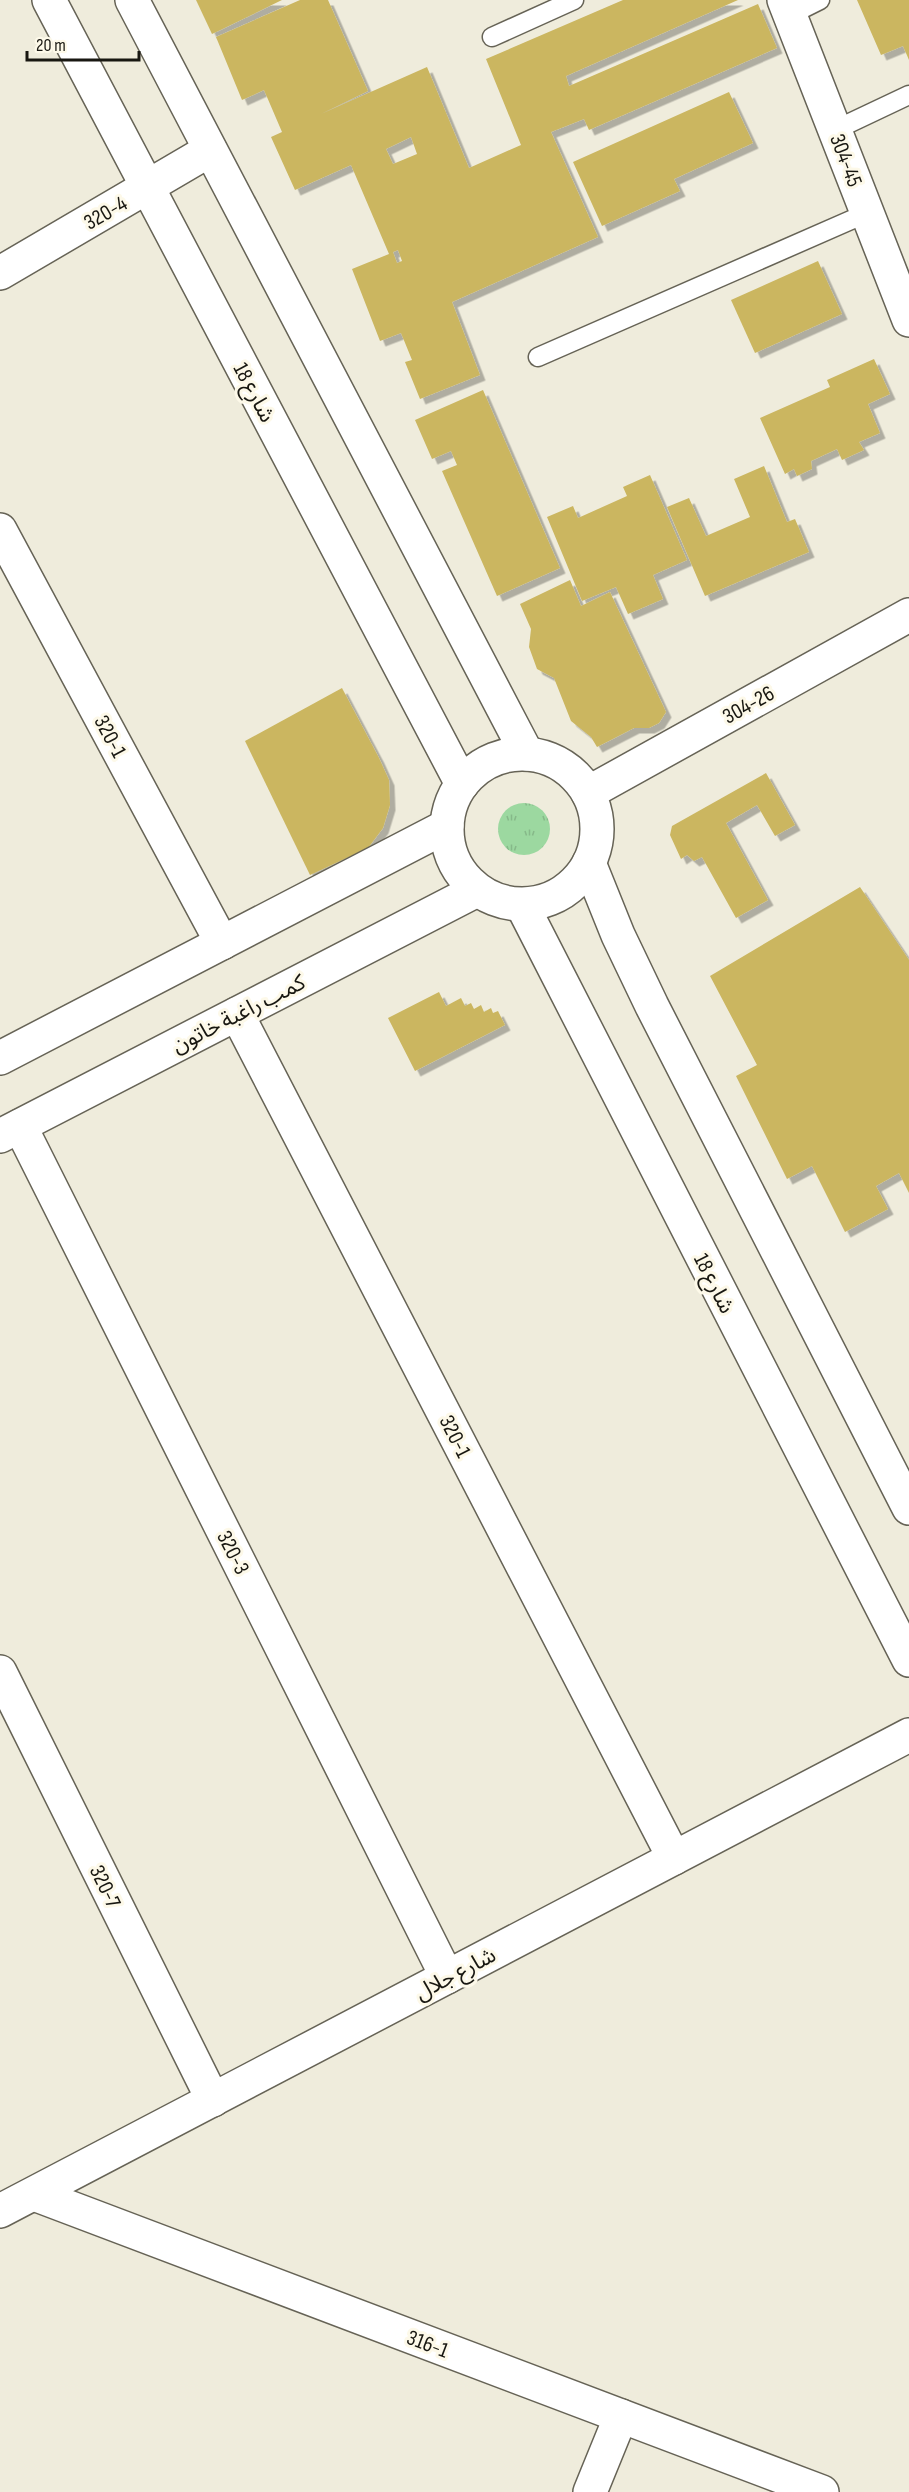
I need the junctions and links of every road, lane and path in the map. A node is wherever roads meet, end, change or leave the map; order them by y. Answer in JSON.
{"nodes":[{"id":1,"x":49,"y":0,"type":"edge"},
{"id":2,"x":132,"y":0,"type":"edge"},
{"id":3,"x":574,"y":0,"type":"edge"},
{"id":4,"x":820,"y":0,"type":"edge"},
{"id":5,"x":787,"y":7,"type":"edge"},
{"id":6,"x":492,"y":37,"type":"dead end"},
{"id":7,"x":909,"y":95,"type":"edge"},
{"id":8,"x":835,"y":130,"type":"junction"},
{"id":9,"x":210,"y":150,"type":"junction"},
{"id":10,"x":148,"y":187,"type":"junction"},
{"id":11,"x":867,"y":213,"type":"junction"},
{"id":12,"x":0,"y":273,"type":"edge"},
{"id":13,"x":909,"y":320,"type":"edge"},
{"id":14,"x":538,"y":357,"type":"dead end"},
{"id":15,"x":0,"y":530,"type":"edge"},
{"id":16,"x":909,"y":615,"type":"edge"},
{"id":17,"x":527,"y":754,"type":"junction"},
{"id":18,"x":462,"y":783,"type":"junction"},
{"id":19,"x":588,"y":793,"type":"junction"},
{"id":20,"x":447,"y":826,"type":"junction"},
{"id":21,"x":590,"y":863,"type":"junction"},
{"id":22,"x":477,"y":890,"type":"junction"},
{"id":23,"x":522,"y":905,"type":"junction"},
{"id":24,"x":222,"y":943,"type":"junction"},
{"id":25,"x":237,"y":1014,"type":"junction"},
{"id":26,"x":2,"y":1051,"type":"edge"},
{"id":27,"x":10,"y":1131,"type":"edge"},
{"id":28,"x":909,"y":1508,"type":"edge"},
{"id":29,"x":909,"y":1660,"type":"edge"},
{"id":30,"x":0,"y":1672,"type":"edge"},
{"id":31,"x":909,"y":1735,"type":"edge"},
{"id":32,"x":674,"y":1858,"type":"junction"},
{"id":33,"x":447,"y":1977,"type":"junction"},
{"id":34,"x":213,"y":2100,"type":"junction"},
{"id":35,"x":34,"y":2194,"type":"junction"},
{"id":36,"x":0,"y":2211,"type":"edge"},
{"id":37,"x":621,"y":2416,"type":"junction"},
{"id":38,"x":590,"y":2492,"type":"edge"},
{"id":39,"x":822,"y":2492,"type":"edge"}],
"edges":[{"from":1,"to":10,"type":"street","name":"شارع 18"},
{"from":2,"to":9,"type":"street"},
{"from":3,"to":6,"type":"lane"},
{"from":4,"to":5,"type":"lane"},
{"from":5,"to":8,"type":"street","name":"304-45"},
{"from":7,"to":8,"type":"lane"},
{"from":8,"to":11,"type":"street","name":"304-45"},
{"from":9,"to":10,"type":"street","name":"320-4"},
{"from":9,"to":17,"type":"street"},
{"from":10,"to":12,"type":"street","name":"320-4"},
{"from":10,"to":18,"type":"street","name":"شارع 18"},
{"from":11,"to":13,"type":"street","name":"304-45"},
{"from":11,"to":14,"type":"lane"},
{"from":15,"to":24,"type":"street","name":"320-1"},
{"from":16,"to":19,"type":"street","name":"304-26"},
{"from":17,"to":18,"type":"street"},
{"from":17,"to":19,"type":"street"},
{"from":18,"to":20,"type":"street"},
{"from":19,"to":21,"type":"street"},
{"from":20,"to":22,"type":"street"},
{"from":20,"to":24,"type":"street"},
{"from":21,"to":23,"type":"street"},
{"from":21,"to":28,"type":"street"},
{"from":22,"to":23,"type":"street"},
{"from":22,"to":25,"type":"street","name":"كمب راغبة خاتون"},
{"from":23,"to":29,"type":"street","name":"شارع 18"},
{"from":24,"to":26,"type":"street"},
{"from":25,"to":27,"type":"street","name":"كمب راغبة خاتون"},
{"from":25,"to":32,"type":"street","name":"320-1"},
{"from":27,"to":33,"type":"street","name":"320-3"},
{"from":30,"to":34,"type":"street","name":"320-7"},
{"from":31,"to":32,"type":"street","name":"شارع جلال"},
{"from":32,"to":33,"type":"street","name":"شارع جلال"},
{"from":33,"to":34,"type":"street","name":"شارع جلال"},
{"from":34,"to":35,"type":"street","name":"شارع جلال"},
{"from":35,"to":36,"type":"street","name":"شارع جلال"},
{"from":35,"to":37,"type":"street","name":"316-1"},
{"from":37,"to":38,"type":"street"},
{"from":37,"to":39,"type":"street","name":"316-1"}]}
